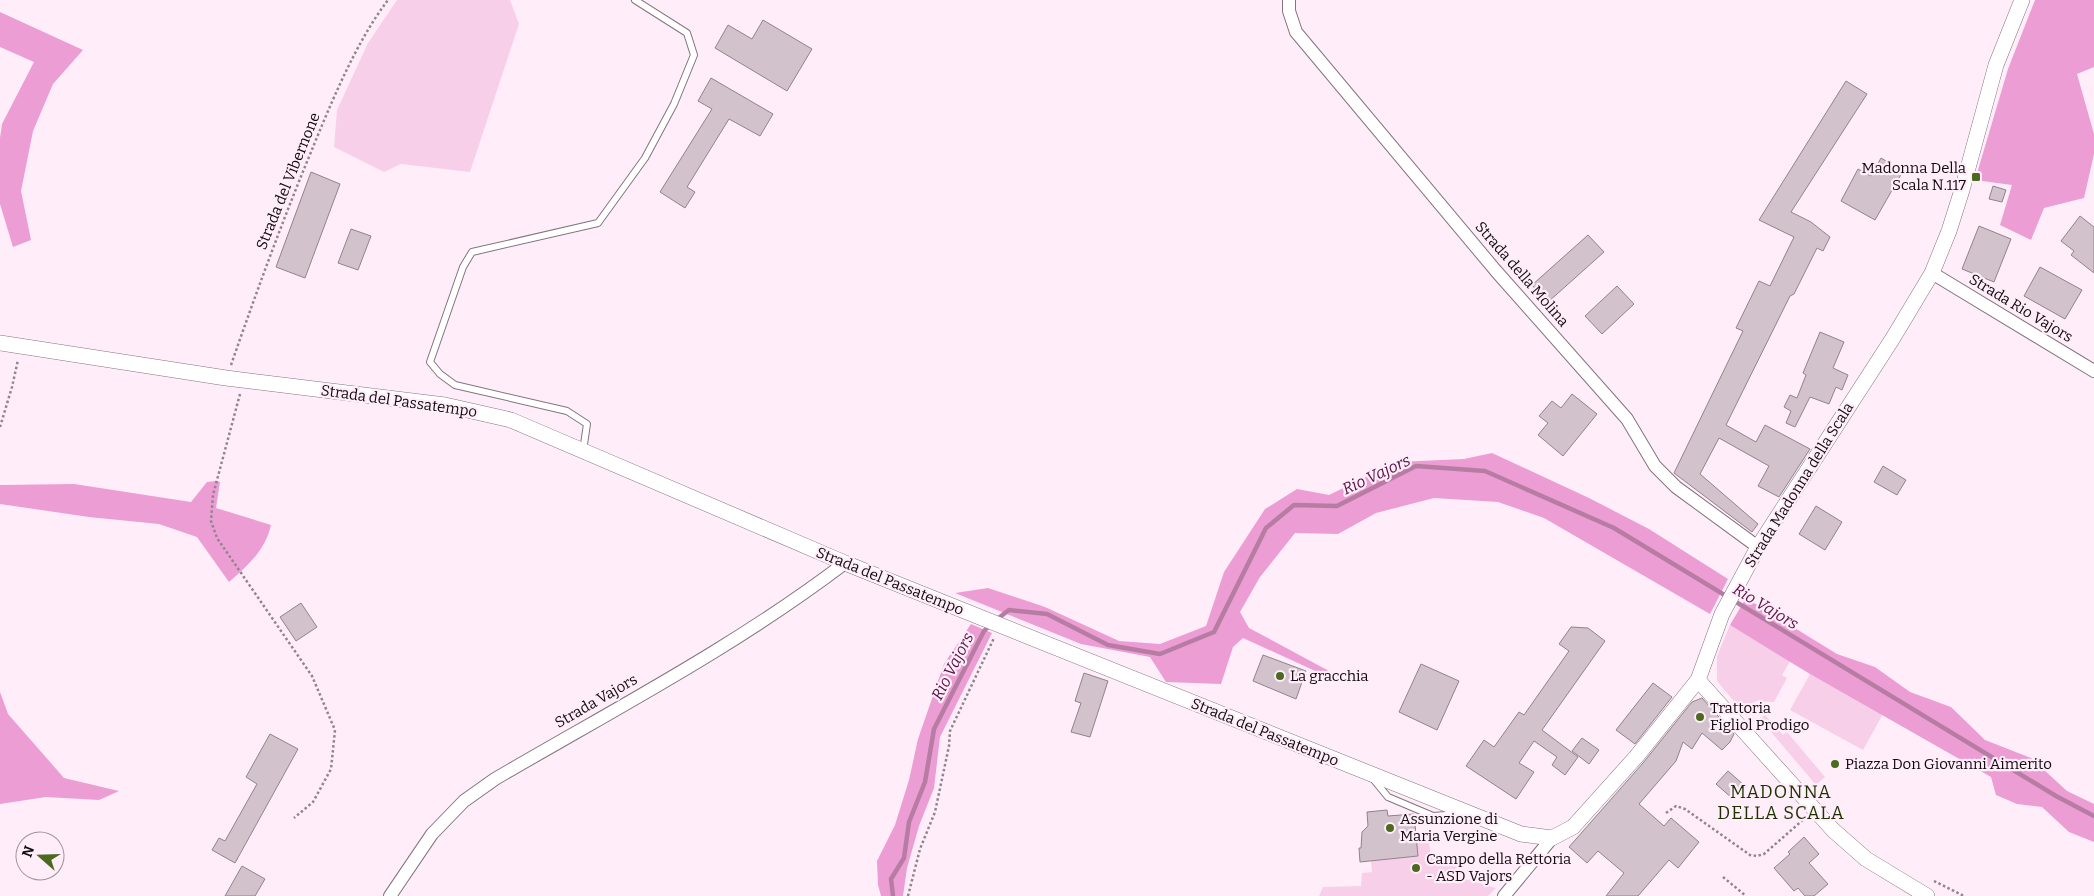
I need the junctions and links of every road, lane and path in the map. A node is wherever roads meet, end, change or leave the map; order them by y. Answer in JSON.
{"nodes":[{"id":1,"x":388,"y":0,"type":"edge"},
{"id":2,"x":635,"y":0,"type":"edge"},
{"id":3,"x":1290,"y":0,"type":"edge"},
{"id":4,"x":2022,"y":0,"type":"edge"},
{"id":5,"x":1932,"y":274,"type":"junction"},
{"id":6,"x":0,"y":343,"type":"edge"},
{"id":7,"x":20,"y":346,"type":"junction"},
{"id":8,"x":2094,"y":371,"type":"edge"},
{"id":9,"x":226,"y":378,"type":"junction"},
{"id":10,"x":244,"y":380,"type":"junction"},
{"id":11,"x":0,"y":427,"type":"edge"},
{"id":12,"x":583,"y":451,"type":"junction"},
{"id":13,"x":1758,"y":547,"type":"junction"},
{"id":14,"x":845,"y":563,"type":"junction"},
{"id":15,"x":1000,"y":626,"type":"junction"},
{"id":16,"x":1698,"y":680,"type":"junction"},
{"id":17,"x":1815,"y":810,"type":"junction"},
{"id":18,"x":1666,"y":813,"type":"dead end"},
{"id":19,"x":294,"y":818,"type":"dead end"},
{"id":20,"x":1552,"y":838,"type":"junction"},
{"id":21,"x":1723,"y":878,"type":"dead end"},
{"id":22,"x":1932,"y":880,"type":"dead end"},
{"id":23,"x":390,"y":896,"type":"edge"},
{"id":24,"x":908,"y":896,"type":"edge"},
{"id":25,"x":1504,"y":896,"type":"edge"},
{"id":26,"x":1746,"y":896,"type":"edge"},
{"id":27,"x":1927,"y":896,"type":"edge"},
{"id":28,"x":1964,"y":896,"type":"edge"}],
"edges":[{"from":1,"to":9,"type":"path","name":"Strada del Vibernone"},
{"from":2,"to":12,"type":"lane"},
{"from":3,"to":13,"type":"street","name":"Strada della Molina"},
{"from":4,"to":5,"type":"street","name":"Strada Madonna della Scala"},
{"from":5,"to":8,"type":"street","name":"Strada Rio Vajors"},
{"from":5,"to":13,"type":"street","name":"Strada Madonna della Scala"},
{"from":6,"to":7,"type":"street","name":"Strada del Passatempo"},
{"from":7,"to":9,"type":"street","name":"Strada del Passatempo"},
{"from":7,"to":11,"type":"path"},
{"from":9,"to":10,"type":"street","name":"Strada del Passatempo"},
{"from":10,"to":12,"type":"street","name":"Strada del Passatempo"},
{"from":10,"to":19,"type":"path"},
{"from":12,"to":14,"type":"street","name":"Strada del Passatempo"},
{"from":13,"to":16,"type":"street","name":"Strada Madonna della Scala"},
{"from":14,"to":15,"type":"street","name":"Strada del Passatempo"},
{"from":14,"to":23,"type":"street","name":"Strada Vajors"},
{"from":15,"to":20,"type":"street","name":"Strada del Passatempo"},
{"from":15,"to":24,"type":"path"},
{"from":16,"to":17,"type":"street"},
{"from":16,"to":20,"type":"street"},
{"from":17,"to":18,"type":"path"},
{"from":17,"to":27,"type":"street"},
{"from":20,"to":25,"type":"street"},
{"from":21,"to":26,"type":"path"},
{"from":22,"to":28,"type":"path"}]}
